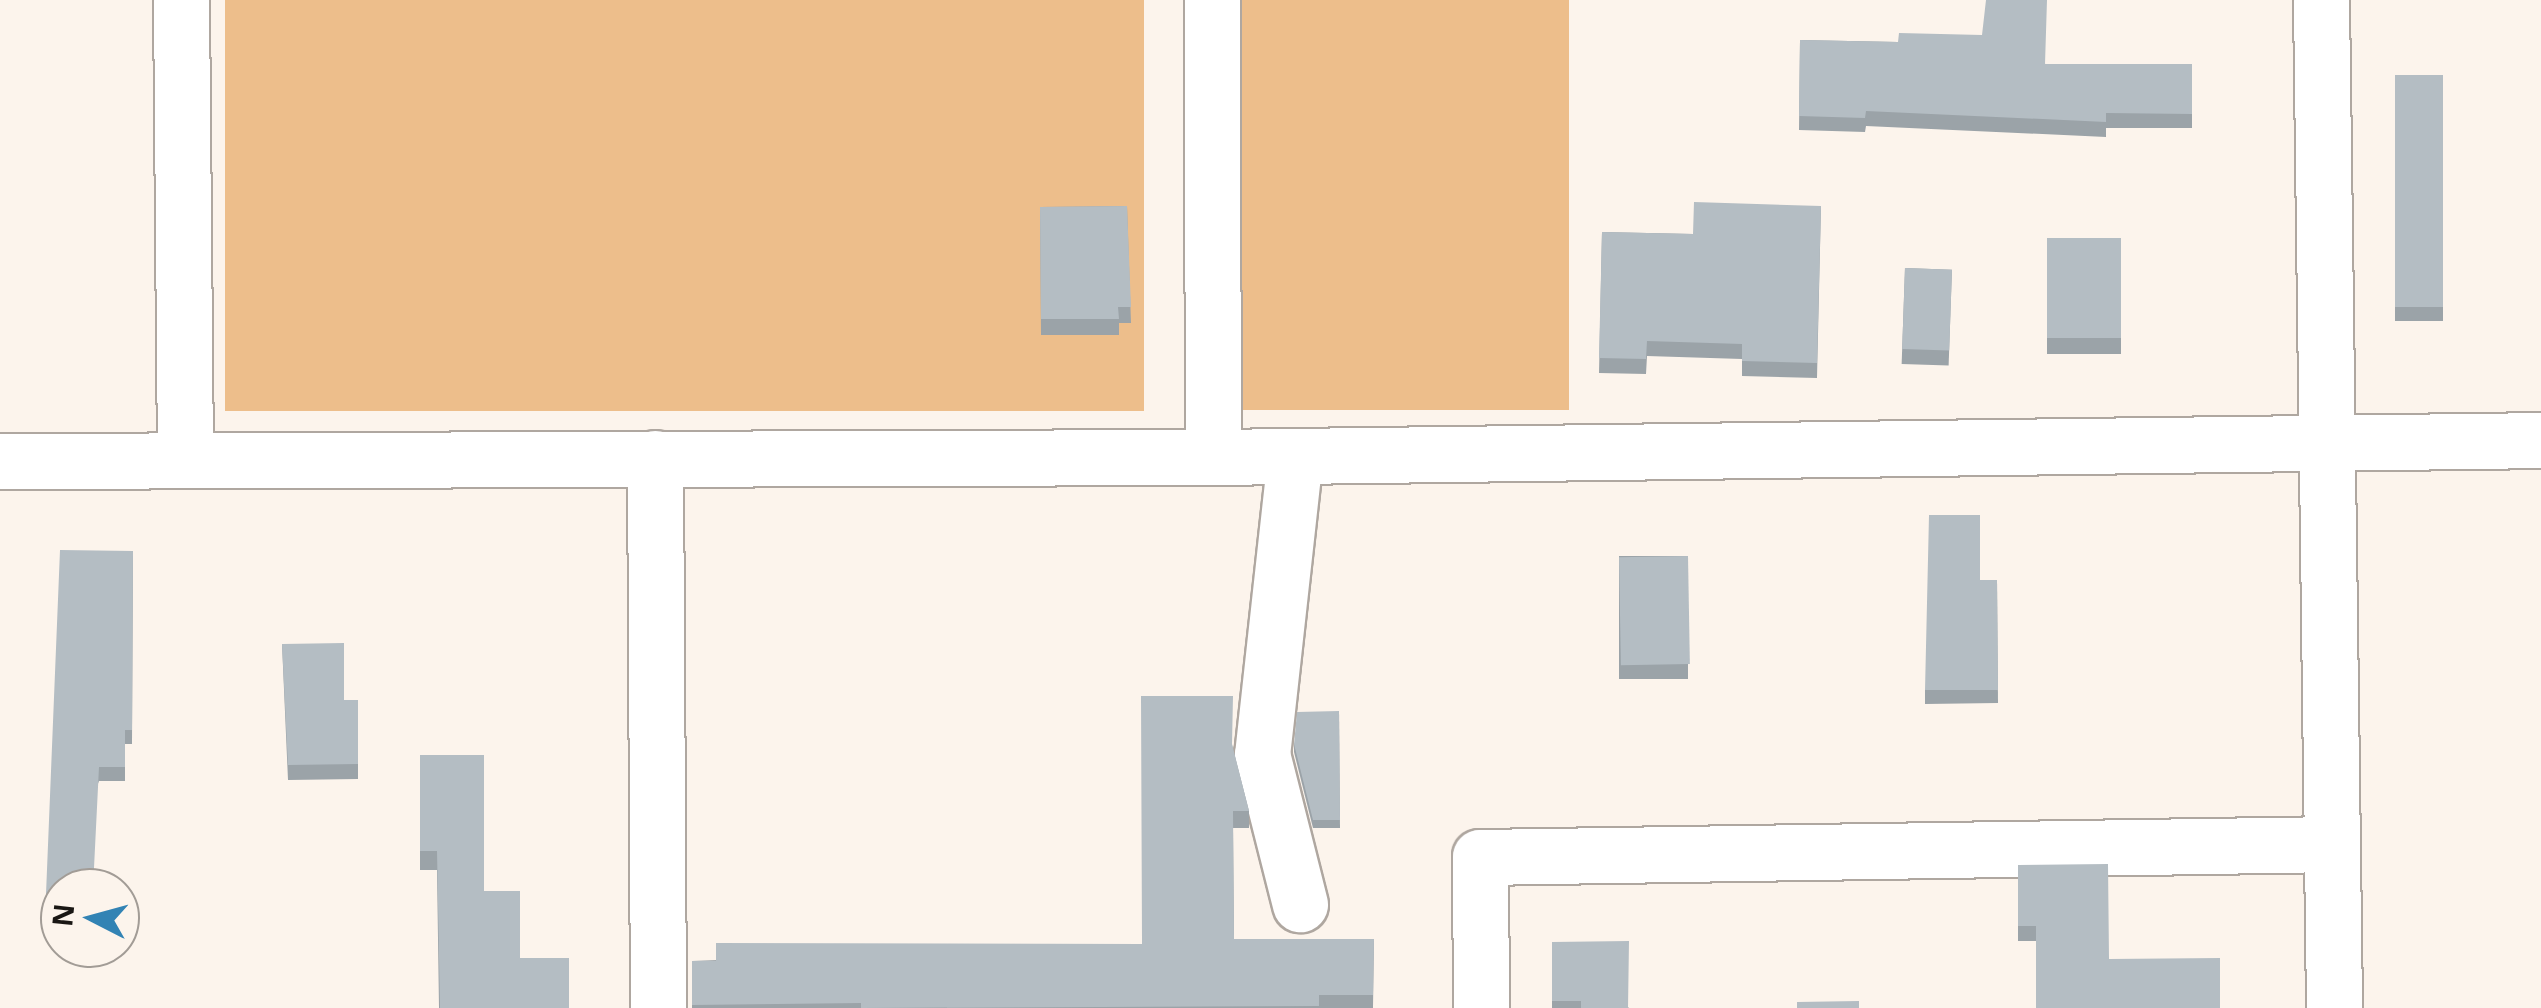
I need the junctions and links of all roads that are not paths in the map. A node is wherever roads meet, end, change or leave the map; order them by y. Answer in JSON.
{"nodes":[{"id":1,"x":181,"y":0,"type":"edge"},
{"id":2,"x":1212,"y":0,"type":"edge"},
{"id":3,"x":2322,"y":0,"type":"edge"},
{"id":4,"x":2541,"y":440,"type":"edge"},
{"id":5,"x":2326,"y":441,"type":"junction"},
{"id":6,"x":1213,"y":456,"type":"junction"},
{"id":7,"x":1295,"y":456,"type":"junction"},
{"id":8,"x":655,"y":458,"type":"junction"},
{"id":9,"x":185,"y":460,"type":"junction"},
{"id":10,"x":0,"y":461,"type":"edge"},
{"id":11,"x":2332,"y":844,"type":"junction"},
{"id":12,"x":1300,"y":904,"type":"dead end"},
{"id":13,"x":658,"y":1008,"type":"edge"},
{"id":14,"x":1481,"y":1008,"type":"edge"},
{"id":15,"x":2334,"y":1008,"type":"edge"}],
"edges":[{"from":1,"to":9,"type":"street"},
{"from":2,"to":6,"type":"street"},
{"from":3,"to":5,"type":"street"},
{"from":4,"to":5,"type":"street"},
{"from":5,"to":7,"type":"street"},
{"from":5,"to":11,"type":"street"},
{"from":6,"to":7,"type":"street"},
{"from":6,"to":8,"type":"street"},
{"from":7,"to":12,"type":"street"},
{"from":8,"to":9,"type":"street"},
{"from":8,"to":13,"type":"street"},
{"from":9,"to":10,"type":"street"},
{"from":11,"to":14,"type":"street"},
{"from":11,"to":15,"type":"street"}]}
